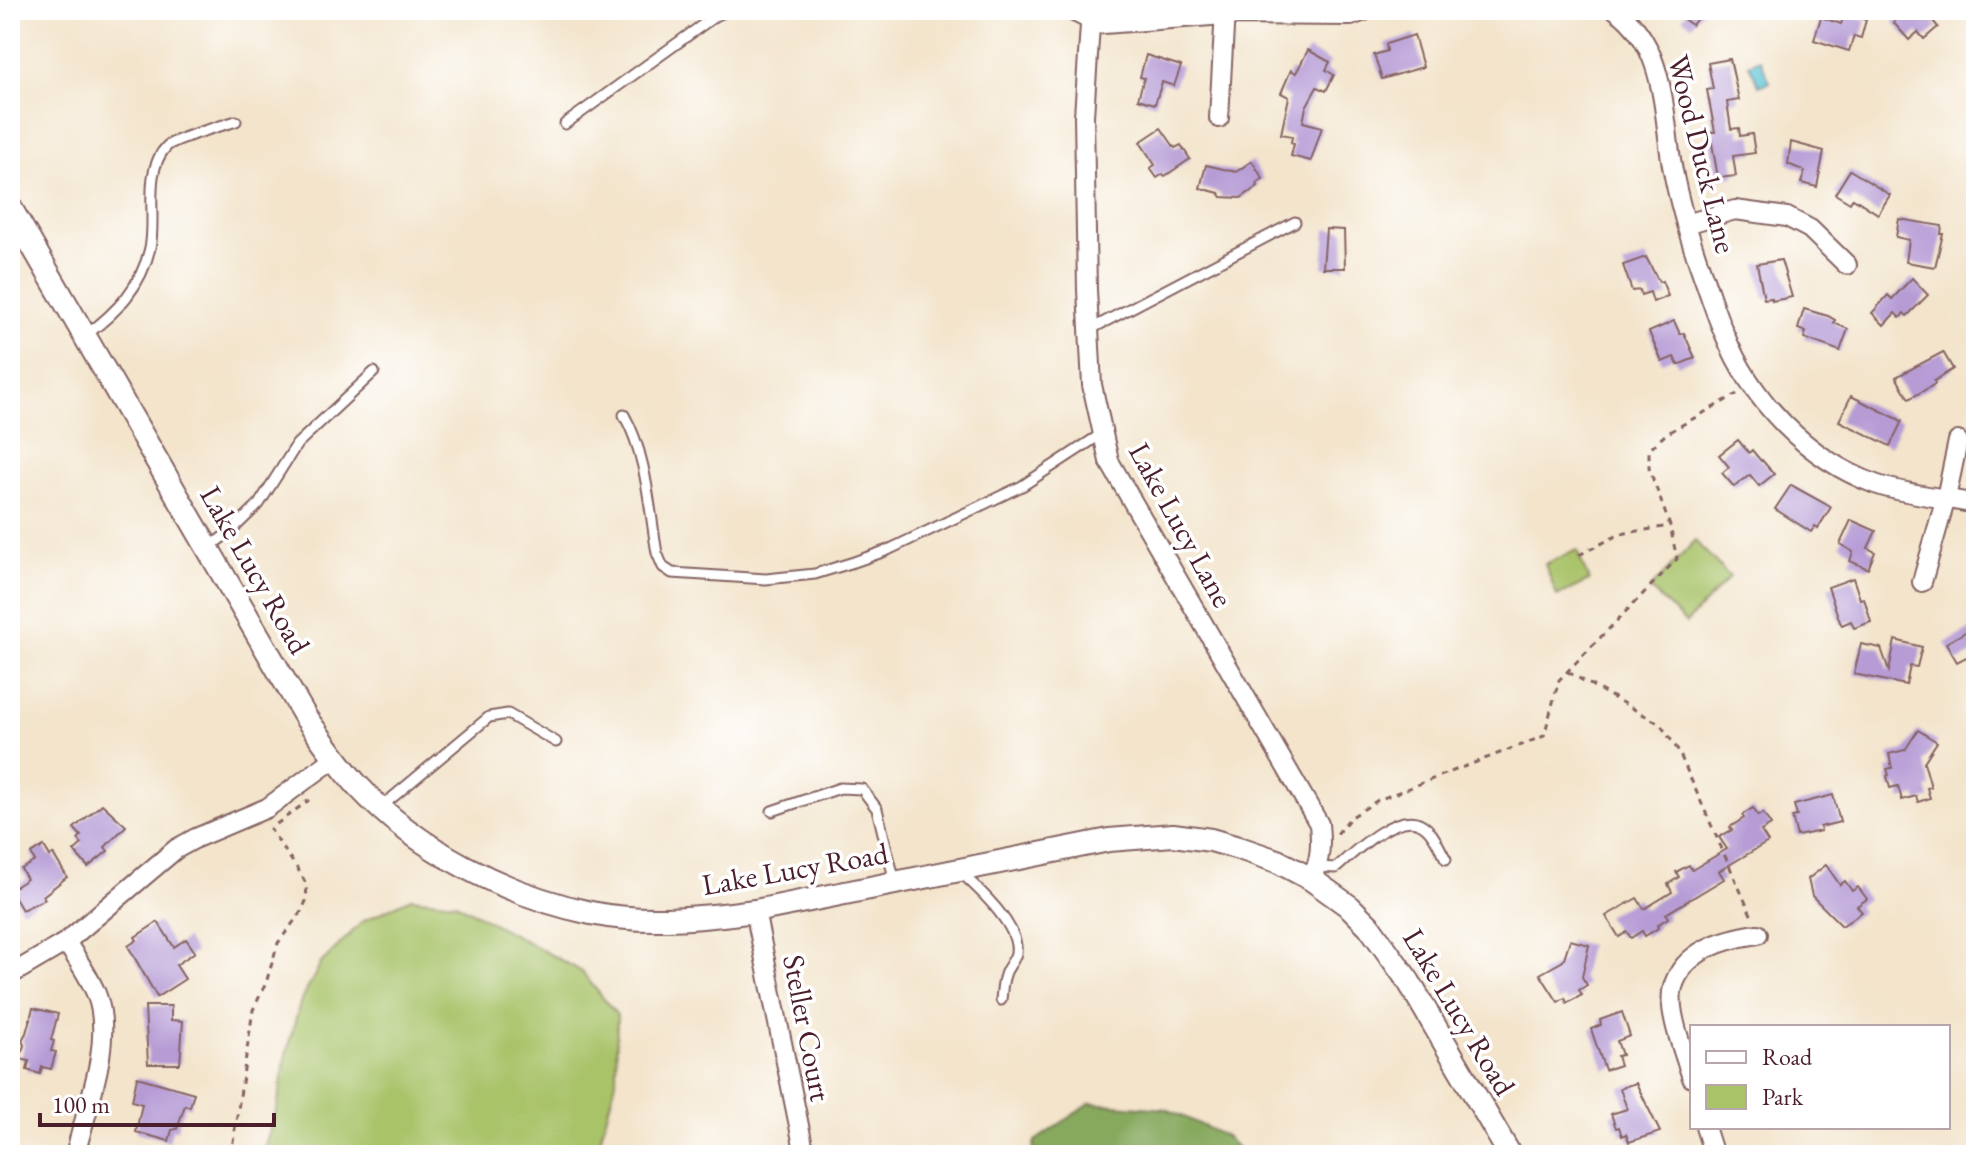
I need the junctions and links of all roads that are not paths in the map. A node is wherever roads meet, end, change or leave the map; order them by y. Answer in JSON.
{"nodes":[{"id":1,"x":728,"y":10,"type":"edge"},
{"id":2,"x":1060,"y":10,"type":"edge"},
{"id":3,"x":1367,"y":10,"type":"edge"},
{"id":4,"x":1624,"y":12,"type":"edge"},
{"id":5,"x":1225,"y":13,"type":"edge"},
{"id":6,"x":1090,"y":25,"type":"junction"},
{"id":7,"x":1219,"y":118,"type":"dead end"},
{"id":8,"x":236,"y":121,"type":"dead end"},
{"id":9,"x":565,"y":124,"type":"dead end"},
{"id":10,"x":17,"y":204,"type":"edge"},
{"id":11,"x":1295,"y":222,"type":"dead end"},
{"id":12,"x":1686,"y":224,"type":"junction"},
{"id":13,"x":1847,"y":265,"type":"dead end"},
{"id":14,"x":1089,"y":330,"type":"junction"},
{"id":15,"x":84,"y":337,"type":"junction"},
{"id":16,"x":374,"y":372,"type":"dead end"},
{"id":17,"x":624,"y":415,"type":"dead end"},
{"id":18,"x":1103,"y":433,"type":"junction"},
{"id":19,"x":1958,"y":441,"type":"dead end"},
{"id":20,"x":1946,"y":498,"type":"junction"},
{"id":21,"x":1976,"y":504,"type":"edge"},
{"id":22,"x":208,"y":548,"type":"junction"},
{"id":23,"x":1922,"y":582,"type":"dead end"},
{"id":24,"x":556,"y":742,"type":"dead end"},
{"id":25,"x":335,"y":758,"type":"junction"},
{"id":26,"x":381,"y":807,"type":"junction"},
{"id":27,"x":772,"y":811,"type":"dead end"},
{"id":28,"x":1446,"y":859,"type":"dead end"},
{"id":29,"x":958,"y":869,"type":"junction"},
{"id":30,"x":1314,"y":873,"type":"junction"},
{"id":31,"x":895,"y":882,"type":"junction"},
{"id":32,"x":755,"y":911,"type":"junction"},
{"id":33,"x":1758,"y":934,"type":"dead end"},
{"id":34,"x":66,"y":942,"type":"junction"},
{"id":35,"x":10,"y":975,"type":"edge"},
{"id":36,"x":1001,"y":1000,"type":"dead end"},
{"id":37,"x":1690,"y":1071,"type":"edge"},
{"id":38,"x":1706,"y":1129,"type":"edge"},
{"id":39,"x":75,"y":1155,"type":"edge"},
{"id":40,"x":805,"y":1155,"type":"edge"},
{"id":41,"x":1510,"y":1155,"type":"edge"},
{"id":42,"x":1714,"y":1155,"type":"edge"}],
"edges":[{"from":1,"to":9,"type":"lane"},
{"from":2,"to":6,"type":"lane"},
{"from":3,"to":5,"type":"street"},
{"from":4,"to":12,"type":"street","name":"Wood Duck Lane"},
{"from":5,"to":6,"type":"street"},
{"from":5,"to":7,"type":"street"},
{"from":6,"to":14,"type":"street","name":"Lake Lucy Lane"},
{"from":8,"to":15,"type":"lane"},
{"from":10,"to":15,"type":"street","name":"Lake Lucy Road"},
{"from":11,"to":14,"type":"lane"},
{"from":12,"to":13,"type":"street"},
{"from":12,"to":20,"type":"street","name":"Wood Duck Lane"},
{"from":14,"to":18,"type":"street","name":"Lake Lucy Lane"},
{"from":15,"to":22,"type":"street","name":"Lake Lucy Road"},
{"from":16,"to":22,"type":"lane"},
{"from":17,"to":18,"type":"lane"},
{"from":18,"to":30,"type":"street","name":"Lake Lucy Lane"},
{"from":19,"to":20,"type":"street"},
{"from":20,"to":21,"type":"street","name":"Wood Duck Lane"},
{"from":20,"to":23,"type":"street"},
{"from":22,"to":25,"type":"street","name":"Lake Lucy Road"},
{"from":24,"to":26,"type":"lane"},
{"from":25,"to":26,"type":"street","name":"Lake Lucy Road"},
{"from":25,"to":34,"type":"street"},
{"from":26,"to":32,"type":"street","name":"Lake Lucy Road"},
{"from":27,"to":31,"type":"lane"},
{"from":28,"to":30,"type":"lane"},
{"from":29,"to":30,"type":"street","name":"Lake Lucy Road"},
{"from":29,"to":31,"type":"street","name":"Lake Lucy Road"},
{"from":29,"to":36,"type":"lane"},
{"from":30,"to":41,"type":"street","name":"Lake Lucy Road"},
{"from":31,"to":32,"type":"street","name":"Lake Lucy Road"},
{"from":32,"to":40,"type":"street","name":"Steller Court"},
{"from":33,"to":37,"type":"street"},
{"from":34,"to":35,"type":"street"},
{"from":34,"to":39,"type":"street"},
{"from":38,"to":42,"type":"street"}]}
